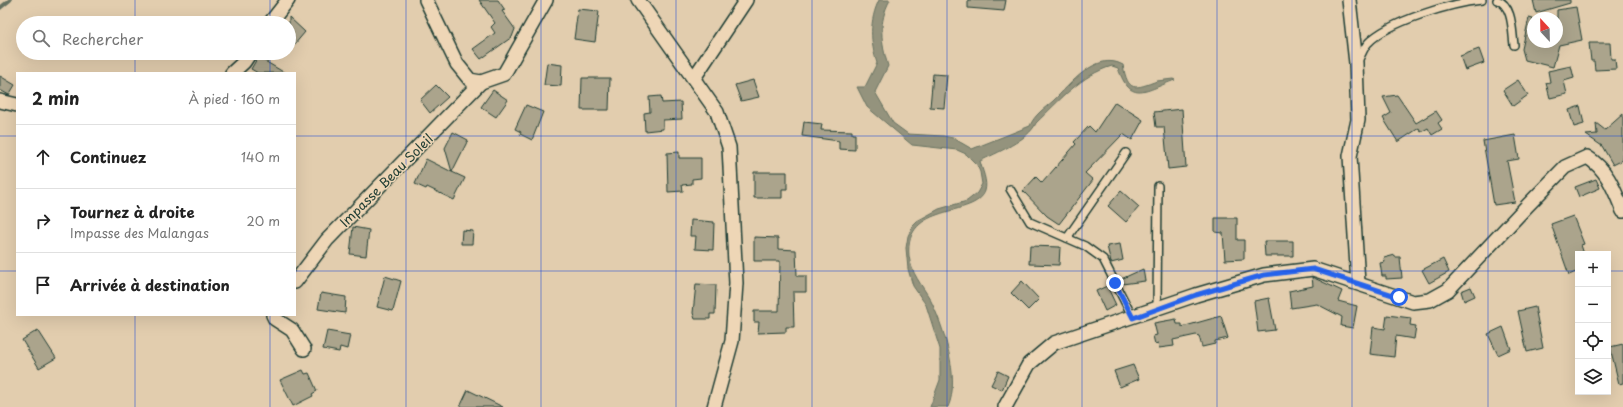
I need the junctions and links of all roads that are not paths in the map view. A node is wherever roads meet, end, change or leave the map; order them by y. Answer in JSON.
{"nodes":[{"id":1,"x":288,"y":0,"type":"edge"},
{"id":2,"x":426,"y":0,"type":"edge"},
{"id":3,"x":546,"y":0,"type":"edge"},
{"id":4,"x":638,"y":0,"type":"edge"},
{"id":5,"x":746,"y":0,"type":"edge"},
{"id":6,"x":1349,"y":0,"type":"edge"},
{"id":7,"x":1482,"y":0,"type":"edge"},
{"id":8,"x":1497,"y":0,"type":"edge"},
{"id":9,"x":275,"y":16,"type":"edge"},
{"id":10,"x":1514,"y":45,"type":"dead end"},
{"id":11,"x":245,"y":60,"type":"edge"},
{"id":12,"x":1356,"y":63,"type":"junction"},
{"id":13,"x":233,"y":72,"type":"edge"},
{"id":14,"x":694,"y":78,"type":"junction"},
{"id":15,"x":481,"y":82,"type":"junction"},
{"id":16,"x":0,"y":101,"type":"edge"},
{"id":17,"x":16,"y":106,"type":"edge"},
{"id":18,"x":1126,"y":153,"type":"dead end"},
{"id":19,"x":1158,"y":186,"type":"dead end"},
{"id":20,"x":1010,"y":189,"type":"dead end"},
{"id":21,"x":1623,"y":211,"type":"edge"},
{"id":22,"x":1067,"y":238,"type":"junction"},
{"id":23,"x":296,"y":281,"type":"edge"},
{"id":24,"x":1358,"y":283,"type":"junction"},
{"id":25,"x":1157,"y":309,"type":"junction"},
{"id":26,"x":274,"y":316,"type":"edge"},
{"id":27,"x":1133,"y":318,"type":"junction"},
{"id":28,"x":304,"y":349,"type":"dead end"},
{"id":29,"x":714,"y":407,"type":"edge"},
{"id":30,"x":1005,"y":407,"type":"edge"}],
"edges":[{"from":1,"to":9,"type":"street"},
{"from":2,"to":15,"type":"street"},
{"from":3,"to":15,"type":"street"},
{"from":4,"to":14,"type":"street"},
{"from":5,"to":14,"type":"street"},
{"from":6,"to":12,"type":"street"},
{"from":7,"to":12,"type":"lane"},
{"from":8,"to":10,"type":"lane"},
{"from":11,"to":13,"type":"street"},
{"from":12,"to":24,"type":"street"},
{"from":14,"to":29,"type":"street"},
{"from":15,"to":23,"type":"street","name":"Impasse Beau Soleil"},
{"from":16,"to":17,"type":"street"},
{"from":18,"to":22,"type":"lane"},
{"from":19,"to":25,"type":"lane"},
{"from":20,"to":22,"type":"lane"},
{"from":21,"to":24,"type":"street"},
{"from":22,"to":27,"type":"lane"},
{"from":24,"to":25,"type":"street"},
{"from":25,"to":27,"type":"street"},
{"from":26,"to":28,"type":"street"},
{"from":27,"to":30,"type":"street"}]}
